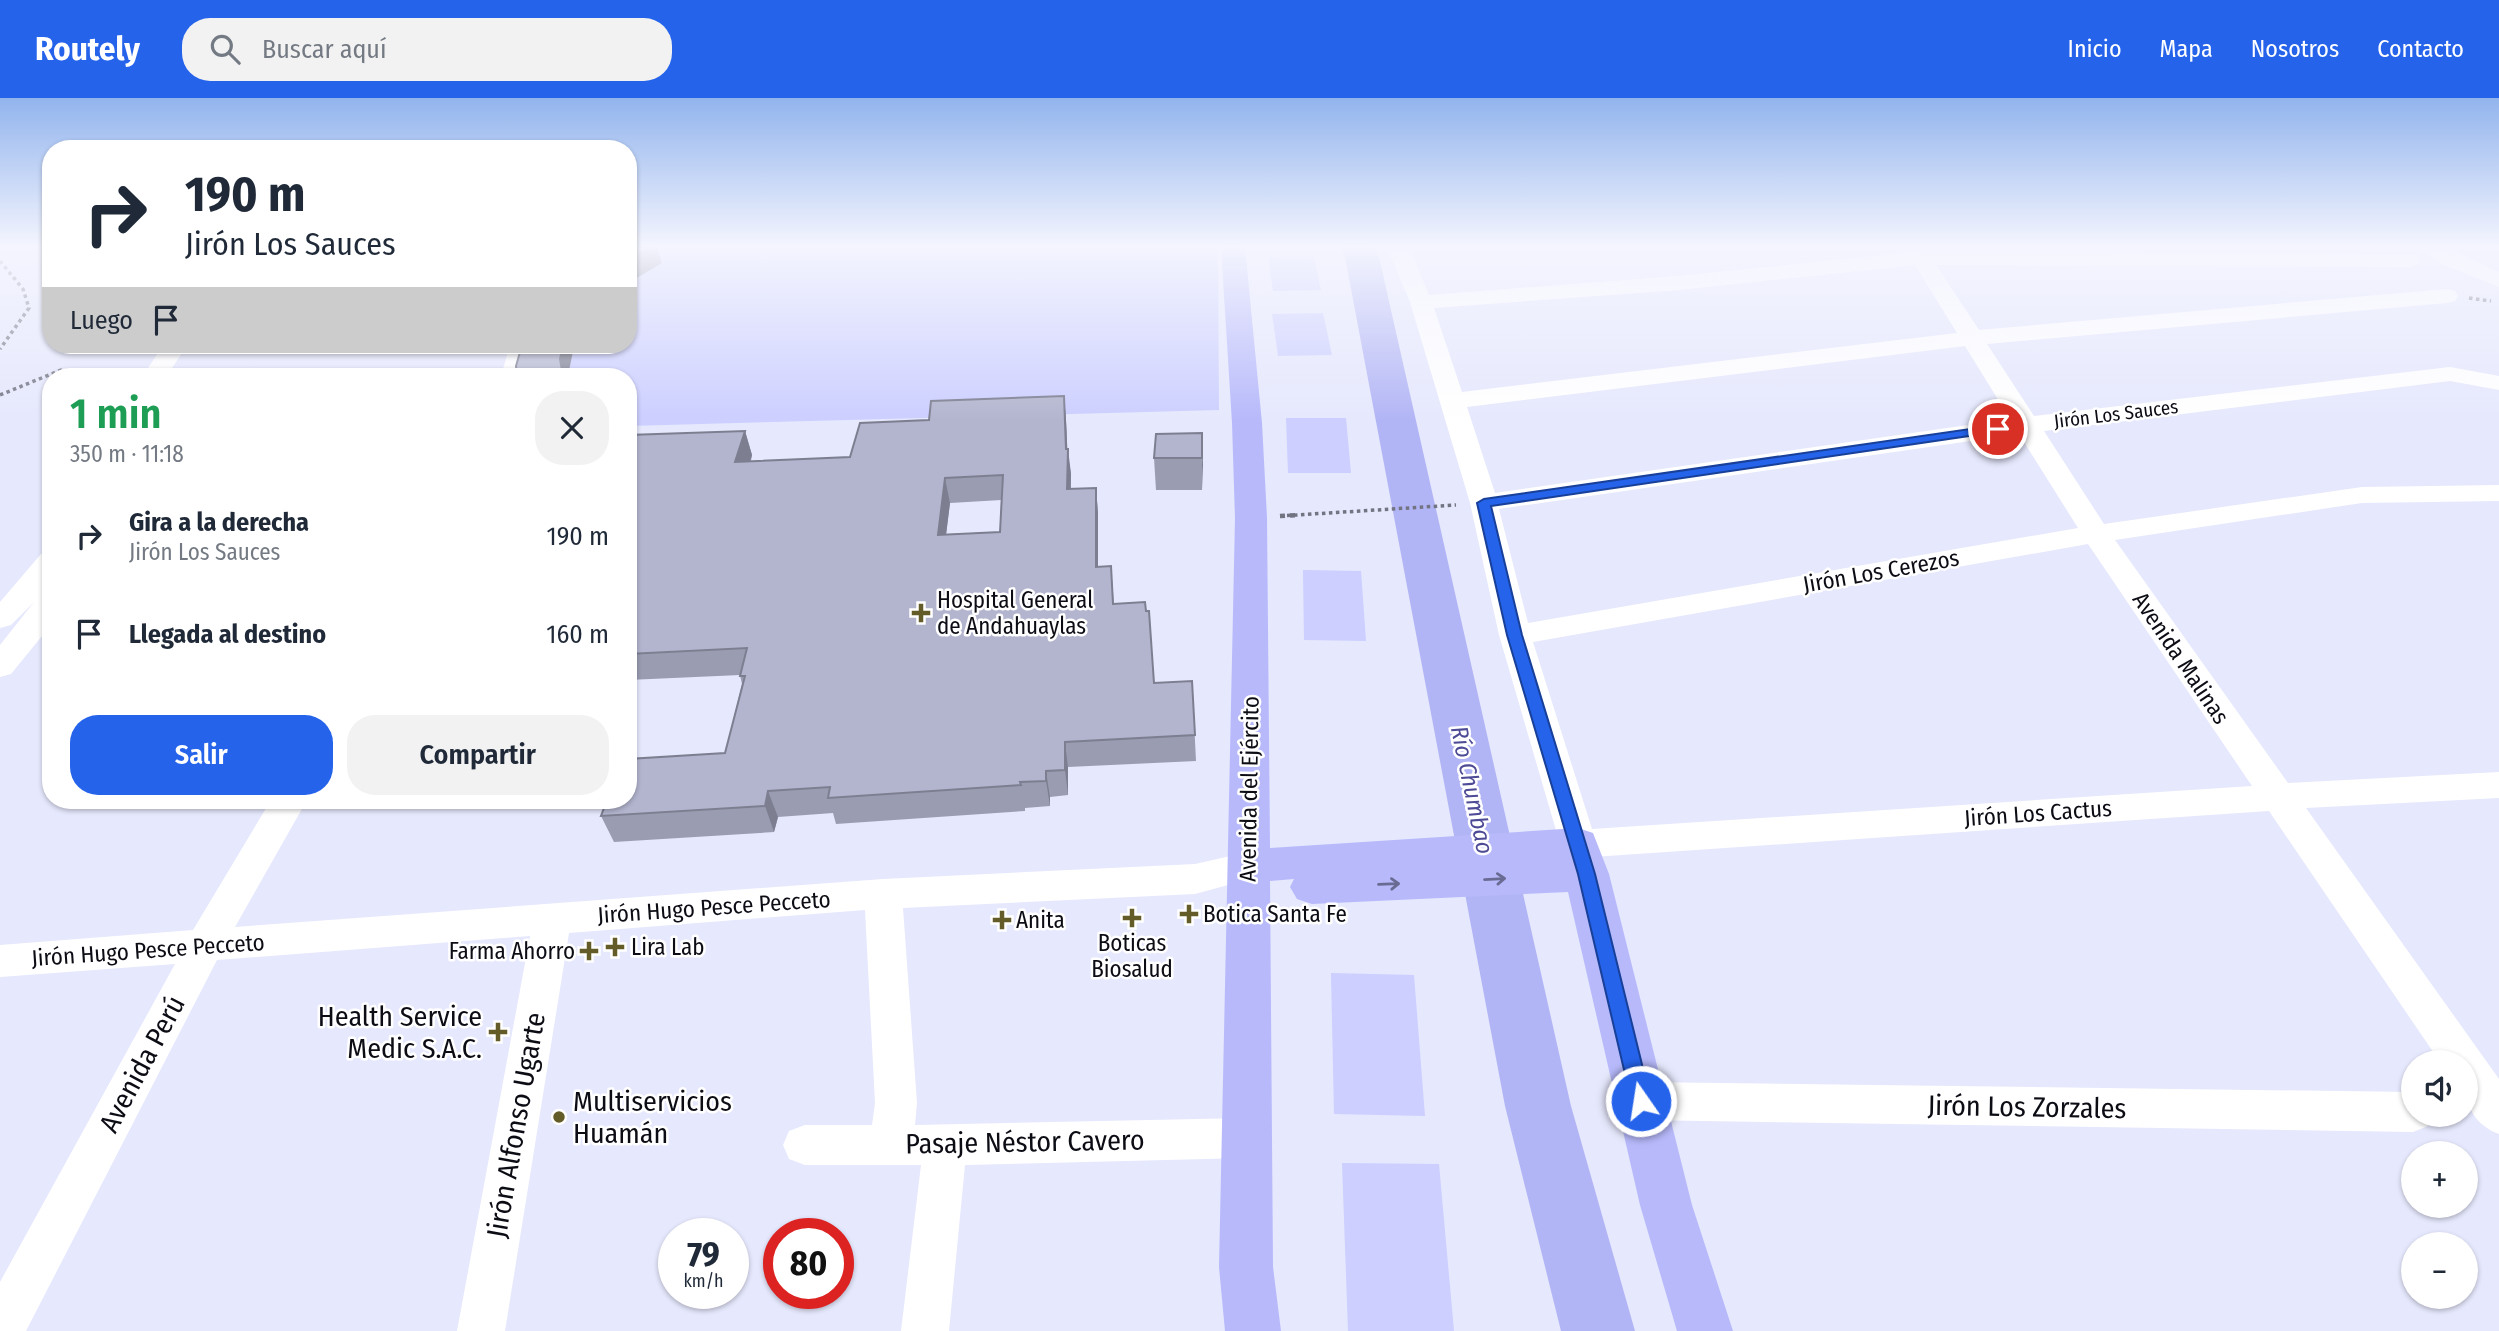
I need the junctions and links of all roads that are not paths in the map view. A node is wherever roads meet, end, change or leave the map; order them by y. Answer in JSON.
{"nodes":[{"id":1,"x":1238,"y":305,"type":"edge"},
{"id":2,"x":1422,"y":305,"type":"edge"},
{"id":3,"x":1950,"y":305,"type":"edge"},
{"id":4,"x":2350,"y":305,"type":"edge"},
{"id":5,"x":1972,"y":338,"type":"junction"},
{"id":6,"x":2499,"y":383,"type":"edge"},
{"id":7,"x":1451,"y":401,"type":"junction"},
{"id":8,"x":2026,"y":425,"type":"junction"},
{"id":9,"x":2499,"y":493,"type":"edge"},
{"id":10,"x":1484,"y":503,"type":"junction"},
{"id":11,"x":2096,"y":534,"type":"junction"},
{"id":12,"x":42,"y":572,"type":"edge"},
{"id":13,"x":42,"y":615,"type":"edge"},
{"id":14,"x":0,"y":618,"type":"edge"},
{"id":15,"x":1515,"y":635,"type":"junction"},
{"id":16,"x":0,"y":666,"type":"edge"},
{"id":17,"x":2499,"y":785,"type":"edge"},
{"id":18,"x":2277,"y":797,"type":"junction"},
{"id":19,"x":284,"y":809,"type":"edge"},
{"id":20,"x":1568,"y":860,"type":"junction"},
{"id":21,"x":1248,"y":878,"type":"junction"},
{"id":22,"x":883,"y":894,"type":"junction"},
{"id":23,"x":552,"y":920,"type":"junction"},
{"id":24,"x":204,"y":947,"type":"junction"},
{"id":25,"x":0,"y":961,"type":"edge"},
{"id":26,"x":2455,"y":1050,"type":"edge"},
{"id":27,"x":2478,"y":1084,"type":"edge"},
{"id":28,"x":1641,"y":1101,"type":"junction"},
{"id":29,"x":2401,"y":1112,"type":"edge"},
{"id":30,"x":2478,"y":1112,"type":"edge"},
{"id":31,"x":2499,"y":1113,"type":"edge"},
{"id":32,"x":1246,"y":1138,"type":"junction"},
{"id":33,"x":805,"y":1144,"type":"dead end"},
{"id":34,"x":891,"y":1145,"type":"junction"},
{"id":35,"x":946,"y":1145,"type":"junction"},
{"id":36,"x":0,"y":1331,"type":"edge"},
{"id":37,"x":481,"y":1331,"type":"edge"},
{"id":38,"x":925,"y":1331,"type":"edge"},
{"id":39,"x":1253,"y":1331,"type":"edge"},
{"id":40,"x":1705,"y":1331,"type":"edge"}],
"edges":[{"from":1,"to":21,"type":"highway","name":"Avenida del Ejército"},
{"from":2,"to":7,"type":"street"},
{"from":3,"to":5,"type":"street","name":"Avenida Malinas"},
{"from":4,"to":5,"type":"street"},
{"from":5,"to":7,"type":"street"},
{"from":5,"to":8,"type":"street","name":"Avenida Malinas"},
{"from":6,"to":8,"type":"street","name":"Jirón Los Sauces"},
{"from":7,"to":10,"type":"street"},
{"from":8,"to":10,"type":"street","name":"Jirón Los Sauces"},
{"from":8,"to":11,"type":"street","name":"Avenida Malinas"},
{"from":9,"to":11,"type":"street","name":"Jirón Los Cerezos"},
{"from":10,"to":15,"type":"street"},
{"from":11,"to":15,"type":"street","name":"Jirón Los Cerezos"},
{"from":11,"to":18,"type":"street","name":"Avenida Malinas"},
{"from":12,"to":14,"type":"street"},
{"from":13,"to":16,"type":"street"},
{"from":15,"to":20,"type":"street"},
{"from":17,"to":18,"type":"street","name":"Jirón Los Cactus"},
{"from":18,"to":20,"type":"street","name":"Jirón Los Cactus"},
{"from":18,"to":26,"type":"street","name":"Avenida Malinas"},
{"from":19,"to":24,"type":"street","name":"Avenida Perú"},
{"from":20,"to":21,"type":"highway"},
{"from":20,"to":28,"type":"highway"},
{"from":21,"to":22,"type":"street","name":"Jirón Hugo Pesce Pecceto"},
{"from":21,"to":32,"type":"highway","name":"Avenida del Ejército"},
{"from":22,"to":23,"type":"street","name":"Jirón Hugo Pesce Pecceto"},
{"from":22,"to":34,"type":"street"},
{"from":23,"to":24,"type":"street","name":"Jirón Hugo Pesce Pecceto"},
{"from":23,"to":37,"type":"street","name":"Jirón Alfonso Ugarte"},
{"from":24,"to":25,"type":"street","name":"Jirón Hugo Pesce Pecceto"},
{"from":24,"to":36,"type":"street","name":"Avenida Perú"},
{"from":27,"to":31,"type":"street"},
{"from":28,"to":29,"type":"street","name":"Jirón Los Zorzales"},
{"from":28,"to":40,"type":"highway"},
{"from":30,"to":31,"type":"street"},
{"from":32,"to":35,"type":"street","name":"Pasaje Néstor Cavero"},
{"from":32,"to":39,"type":"highway","name":"Avenida del Ejército"},
{"from":33,"to":34,"type":"street","name":"Pasaje Néstor Cavero"},
{"from":34,"to":35,"type":"street","name":"Pasaje Néstor Cavero"},
{"from":35,"to":38,"type":"street"}]}
